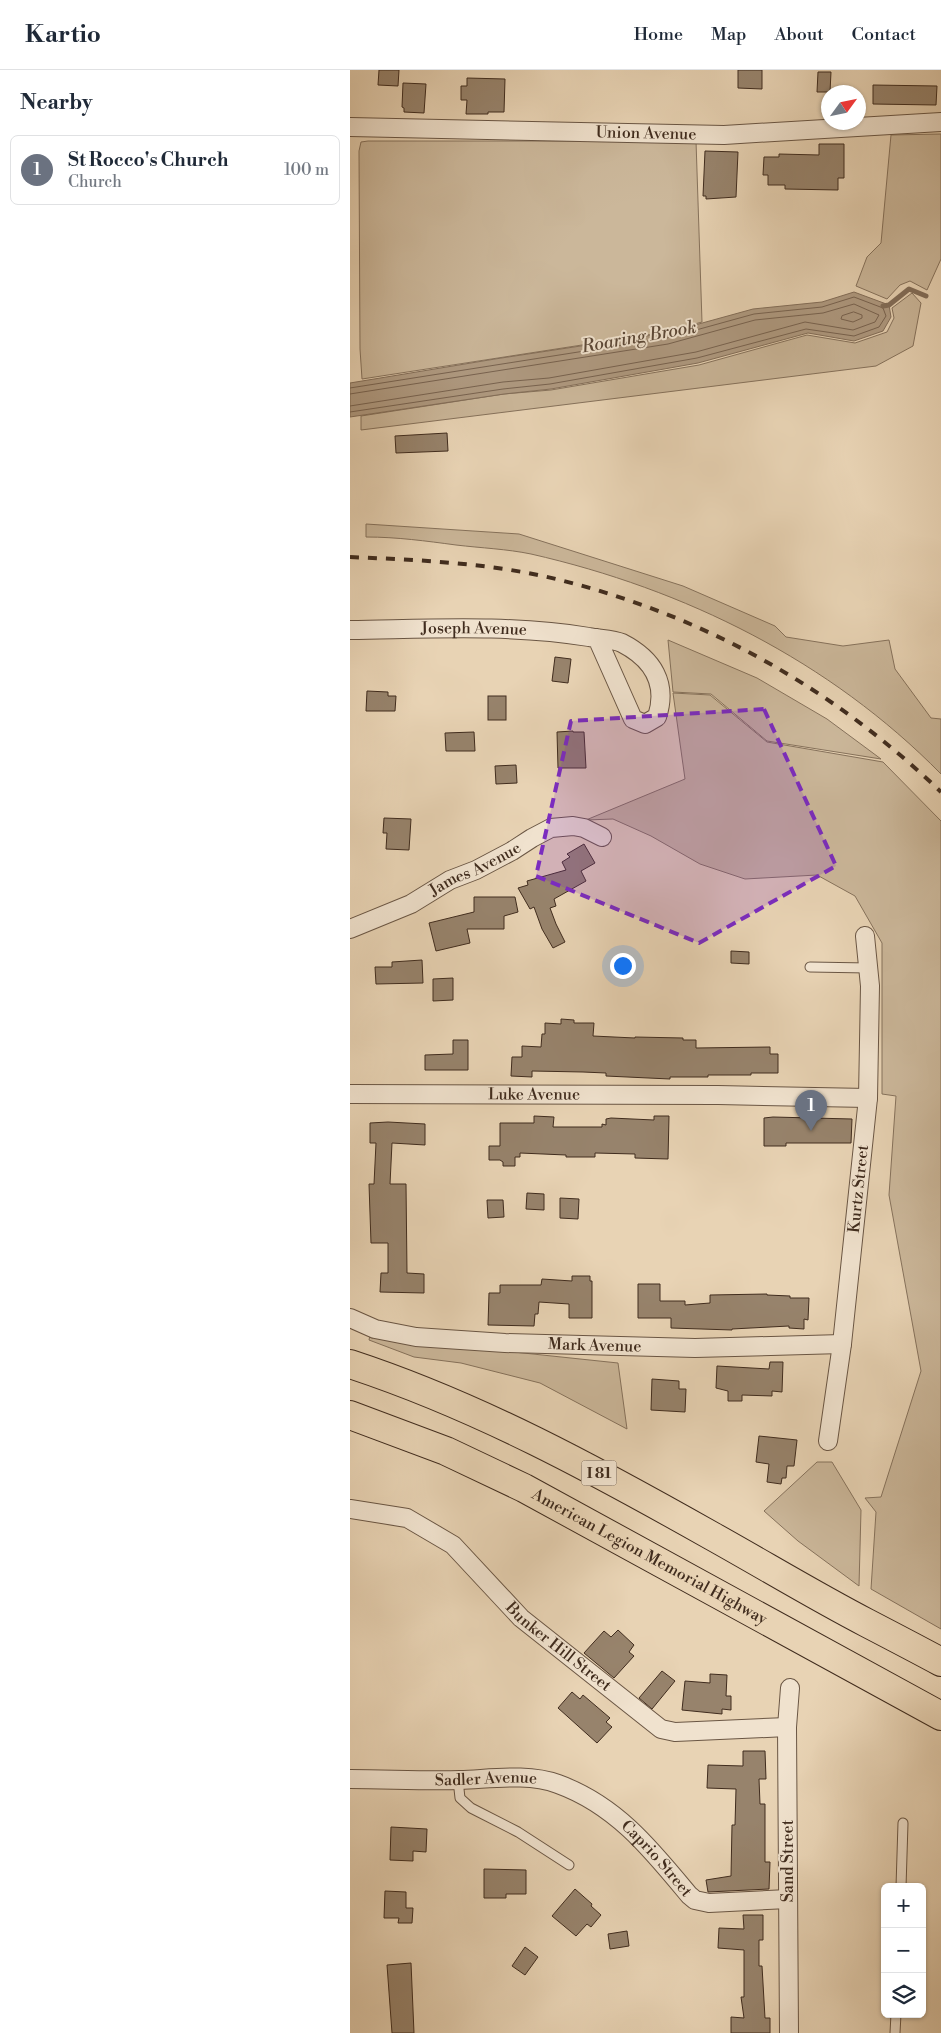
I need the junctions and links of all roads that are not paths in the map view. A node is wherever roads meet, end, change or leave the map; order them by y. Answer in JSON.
{"nodes":[{"id":1,"x":941,"y":122,"type":"edge"},
{"id":2,"x":350,"y":127,"type":"edge"},
{"id":3,"x":350,"y":630,"type":"edge"},
{"id":4,"x":597,"y":638,"type":"junction"},
{"id":5,"x":602,"y":837,"type":"dead end"},
{"id":6,"x":350,"y":929,"type":"edge"},
{"id":7,"x":865,"y":936,"type":"dead end"},
{"id":8,"x":810,"y":967,"type":"dead end"},
{"id":9,"x":868,"y":968,"type":"junction"},
{"id":10,"x":350,"y":1094,"type":"edge"},
{"id":11,"x":868,"y":1098,"type":"junction"},
{"id":12,"x":350,"y":1318,"type":"edge"},
{"id":13,"x":842,"y":1344,"type":"junction"},
{"id":14,"x":350,"y":1364,"type":"edge"},
{"id":15,"x":350,"y":1415,"type":"edge"},
{"id":16,"x":828,"y":1441,"type":"dead end"},
{"id":17,"x":350,"y":1509,"type":"edge"},
{"id":18,"x":941,"y":1662,"type":"edge"},
{"id":19,"x":790,"y":1688,"type":"dead end"},
{"id":20,"x":941,"y":1716,"type":"edge"},
{"id":21,"x":787,"y":1727,"type":"junction"},
{"id":22,"x":350,"y":1779,"type":"edge"},
{"id":23,"x":458,"y":1780,"type":"junction"},
{"id":24,"x":614,"y":1816,"type":"joint"},
{"id":25,"x":903,"y":1823,"type":"dead end"},
{"id":26,"x":569,"y":1865,"type":"dead end"},
{"id":27,"x":901,"y":1883,"type":"edge"},
{"id":28,"x":788,"y":1899,"type":"junction"},
{"id":29,"x":896,"y":2018,"type":"edge"},
{"id":30,"x":789,"y":2033,"type":"edge"},
{"id":31,"x":895,"y":2033,"type":"edge"}],
"edges":[{"from":1,"to":2,"type":"street","name":"Union Avenue"},
{"from":3,"to":4,"type":"street","name":"Joseph Avenue"},
{"from":4,"to":4,"type":"street","name":"Joseph Avenue"},
{"from":5,"to":6,"type":"street","name":"James Avenue"},
{"from":7,"to":9,"type":"street","name":"Kurtz Street"},
{"from":8,"to":9,"type":"lane"},
{"from":9,"to":11,"type":"street","name":"Kurtz Street"},
{"from":10,"to":11,"type":"street","name":"Luke Avenue"},
{"from":11,"to":13,"type":"street","name":"Kurtz Street"},
{"from":12,"to":13,"type":"street","name":"Mark Avenue"},
{"from":13,"to":16,"type":"street","name":"Kurtz Street"},
{"from":14,"to":18,"type":"highway","number":"I 81"},
{"from":15,"to":20,"type":"highway","name":"American Legion Memorial Highway"},
{"from":17,"to":21,"type":"street","name":"Bunker Hill Street"},
{"from":19,"to":21,"type":"street","name":"Sand Street"},
{"from":21,"to":28,"type":"street","name":"Sand Street"},
{"from":22,"to":23,"type":"street","name":"Sadler Avenue"},
{"from":23,"to":24,"type":"street","name":"Sadler Avenue"},
{"from":23,"to":26,"type":"lane"},
{"from":24,"to":28,"type":"street","name":"Caprio Street"},
{"from":25,"to":27,"type":"lane"},
{"from":28,"to":30,"type":"street","name":"Sand Street"},
{"from":29,"to":31,"type":"lane"}]}
